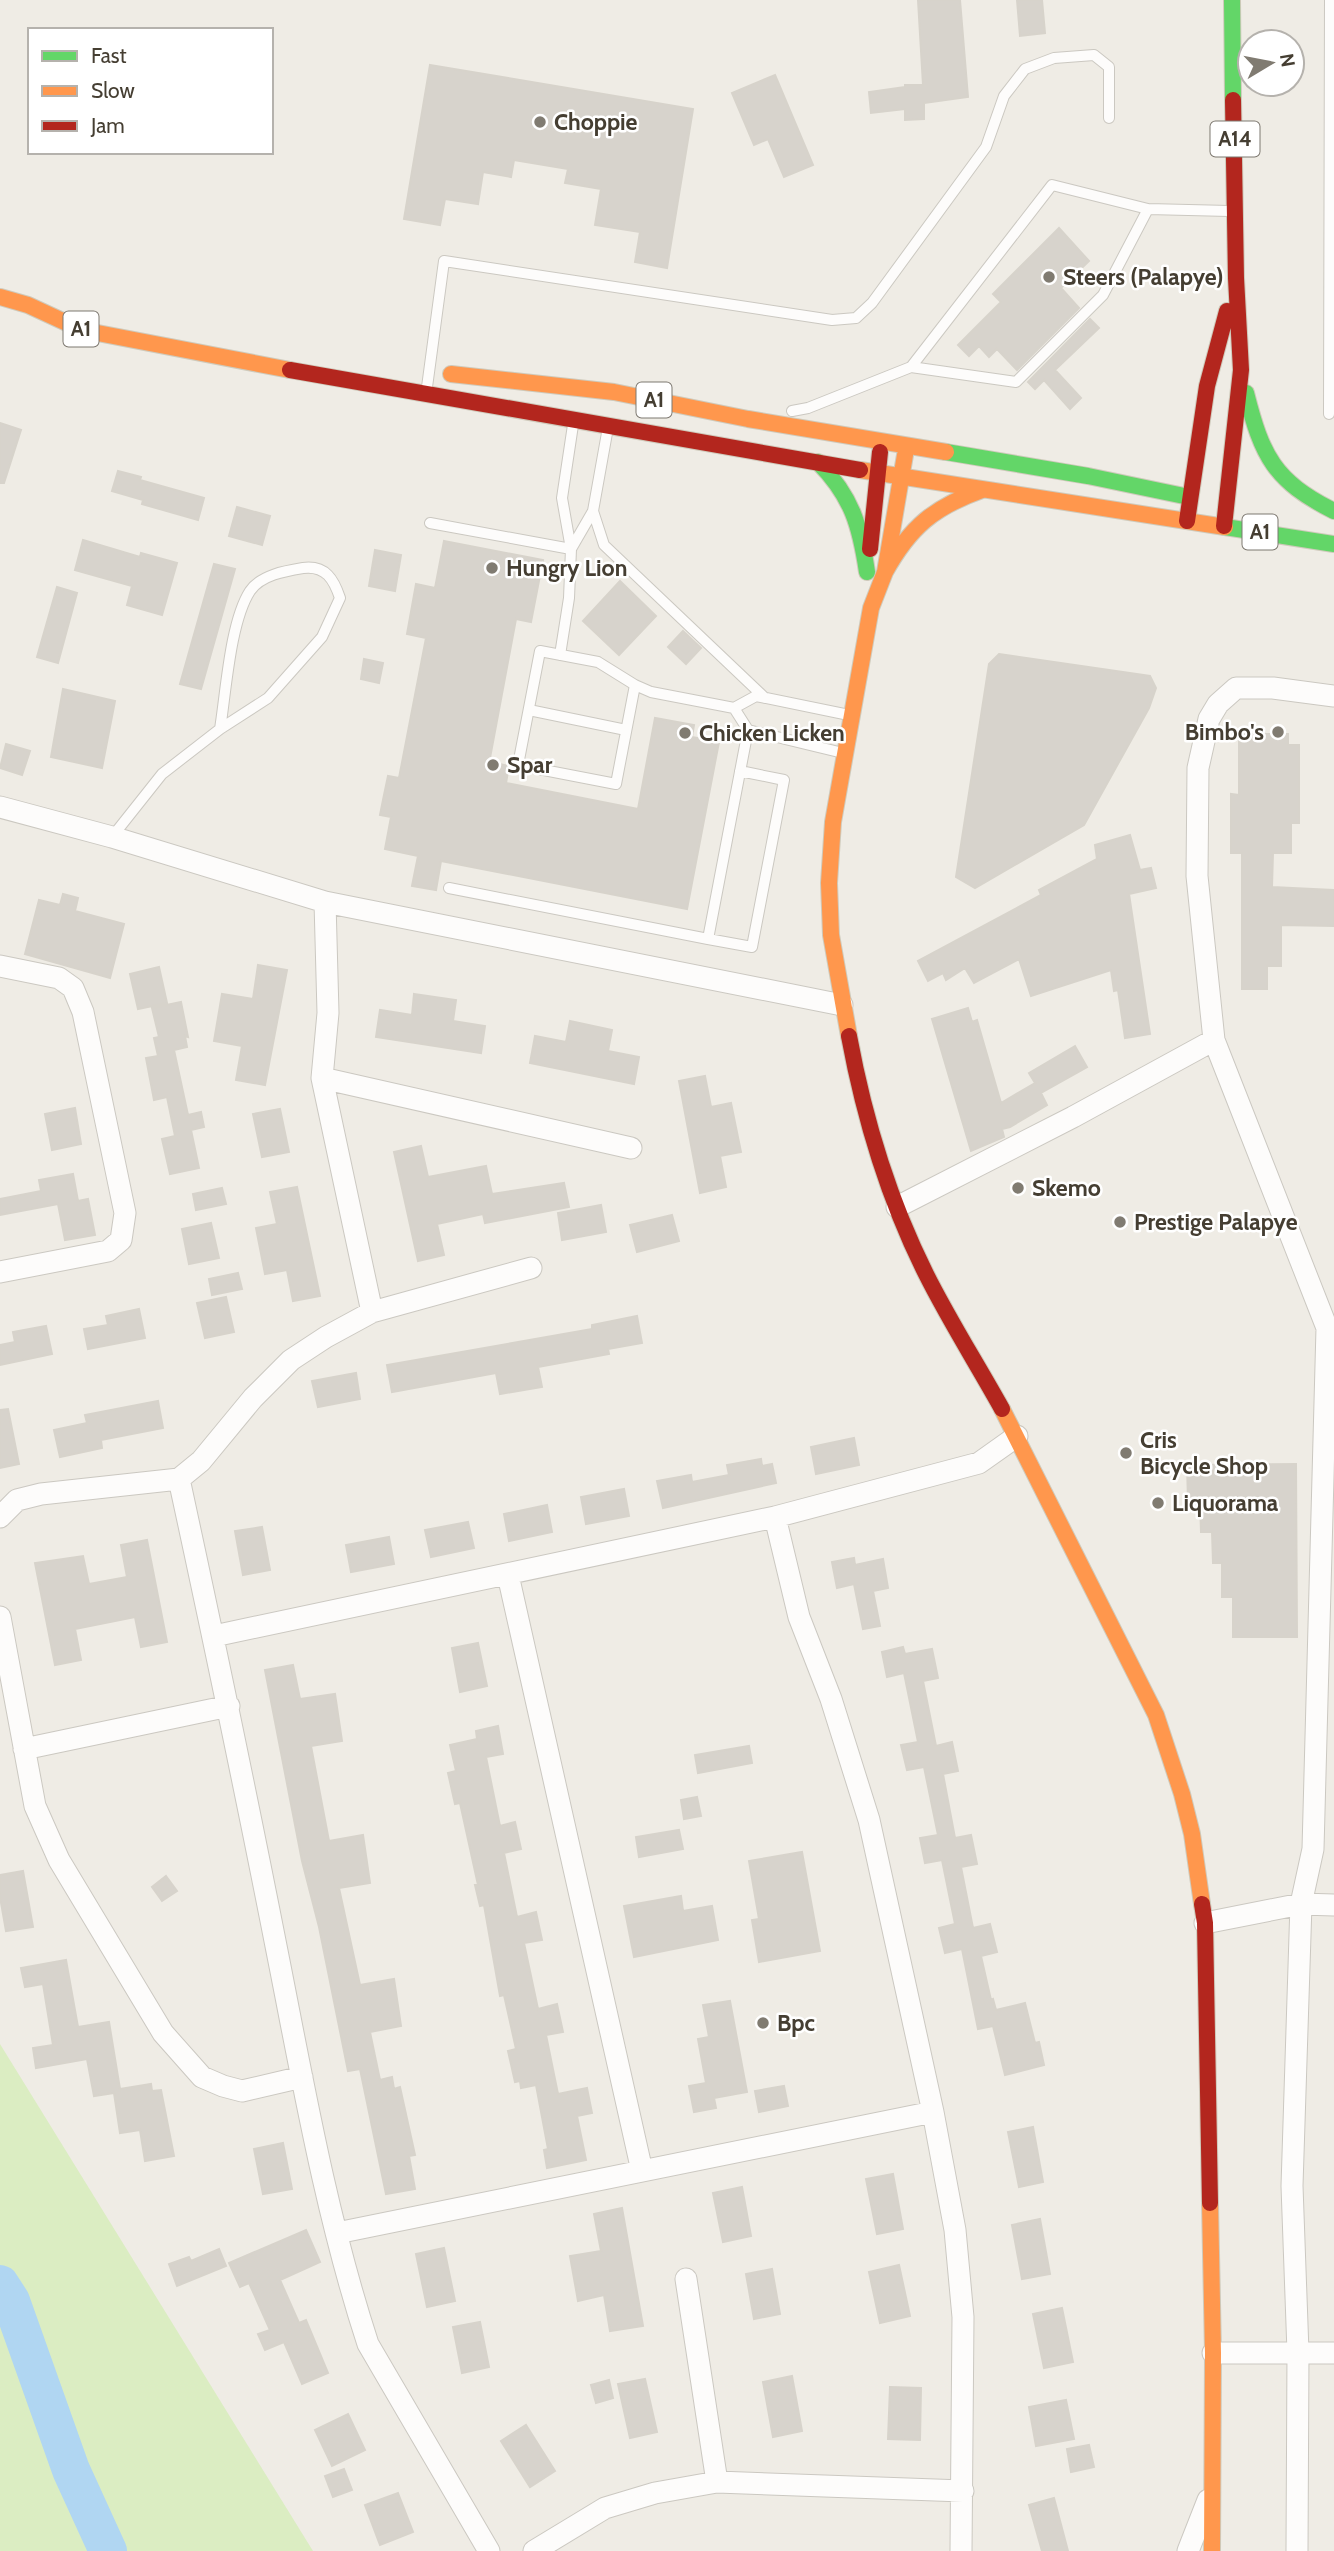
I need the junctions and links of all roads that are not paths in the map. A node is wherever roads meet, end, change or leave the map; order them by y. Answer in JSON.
{"nodes":[{"id":1,"x":1233,"y":0,"type":"edge"},
{"id":2,"x":1330,"y":0,"type":"edge"},
{"id":3,"x":1109,"y":118,"type":"dead end"},
{"id":4,"x":1147,"y":209,"type":"junction"},
{"id":5,"x":1236,"y":211,"type":"junction"},
{"id":6,"x":1236,"y":278,"type":"junction"},
{"id":7,"x":0,"y":297,"type":"edge"},
{"id":8,"x":28,"y":305,"type":"junction"},
{"id":9,"x":75,"y":308,"type":"dead end"},
{"id":10,"x":911,"y":367,"type":"junction"},
{"id":11,"x":422,"y":370,"type":"junction"},
{"id":12,"x":1241,"y":370,"type":"junction"},
{"id":13,"x":426,"y":393,"type":"junction"},
{"id":14,"x":577,"y":405,"type":"junction"},
{"id":15,"x":1204,"y":407,"type":"junction"},
{"id":16,"x":611,"y":409,"type":"junction"},
{"id":17,"x":1329,"y":414,"type":"dead end"},
{"id":18,"x":748,"y":419,"type":"junction"},
{"id":19,"x":1185,"y":440,"type":"dead end"},
{"id":20,"x":882,"y":442,"type":"junction"},
{"id":21,"x":906,"y":447,"type":"junction"},
{"id":22,"x":818,"y":463,"type":"junction"},
{"id":23,"x":1142,"y":470,"type":"dead end"},
{"id":24,"x":878,"y":473,"type":"junction"},
{"id":25,"x":1088,"y":476,"type":"junction"},
{"id":26,"x":900,"y":477,"type":"junction"},
{"id":27,"x":982,"y":490,"type":"junction"},
{"id":28,"x":1215,"y":502,"type":"junction"},
{"id":29,"x":593,"y":511,"type":"junction"},
{"id":30,"x":1334,"y":511,"type":"edge"},
{"id":31,"x":1307,"y":516,"type":"dead end"},
{"id":32,"x":1334,"y":520,"type":"edge"},
{"id":33,"x":1187,"y":521,"type":"junction"},
{"id":34,"x":430,"y":523,"type":"dead end"},
{"id":35,"x":1224,"y":526,"type":"junction"},
{"id":36,"x":1334,"y":544,"type":"edge"},
{"id":37,"x":571,"y":549,"type":"junction"},
{"id":38,"x":867,"y":572,"type":"junction"},
{"id":39,"x":886,"y":572,"type":"junction"},
{"id":40,"x":871,"y":608,"type":"junction"},
{"id":41,"x":560,"y":654,"type":"junction"},
{"id":42,"x":635,"y":685,"type":"junction"},
{"id":43,"x":1334,"y":696,"type":"edge"},
{"id":44,"x":765,"y":698,"type":"junction"},
{"id":45,"x":734,"y":708,"type":"junction"},
{"id":46,"x":529,"y":710,"type":"junction"},
{"id":47,"x":852,"y":715,"type":"junction"},
{"id":48,"x":220,"y":729,"type":"junction"},
{"id":49,"x":626,"y":730,"type":"junction"},
{"id":50,"x":748,"y":730,"type":"junction"},
{"id":51,"x":845,"y":753,"type":"junction"},
{"id":52,"x":740,"y":771,"type":"junction"},
{"id":53,"x":0,"y":807,"type":"edge"},
{"id":54,"x":112,"y":837,"type":"junction"},
{"id":55,"x":449,"y":888,"type":"dead end"},
{"id":56,"x":325,"y":902,"type":"junction"},
{"id":57,"x":708,"y":939,"type":"junction"},
{"id":58,"x":0,"y":966,"type":"edge"},
{"id":59,"x":842,"y":1005,"type":"junction"},
{"id":60,"x":1214,"y":1040,"type":"junction"},
{"id":61,"x":322,"y":1078,"type":"junction"},
{"id":62,"x":631,"y":1148,"type":"dead end"},
{"id":63,"x":897,"y":1207,"type":"junction"},
{"id":64,"x":531,"y":1268,"type":"dead end"},
{"id":65,"x":0,"y":1272,"type":"edge"},
{"id":66,"x":372,"y":1312,"type":"junction"},
{"id":67,"x":1330,"y":1328,"type":"edge"},
{"id":68,"x":1017,"y":1436,"type":"junction"},
{"id":69,"x":179,"y":1479,"type":"junction"},
{"id":70,"x":0,"y":1517,"type":"edge"},
{"id":71,"x":775,"y":1517,"type":"junction"},
{"id":72,"x":508,"y":1575,"type":"junction"},
{"id":73,"x":0,"y":1617,"type":"edge"},
{"id":74,"x":214,"y":1636,"type":"junction"},
{"id":75,"x":229,"y":1706,"type":"junction"},
{"id":76,"x":24,"y":1749,"type":"junction"},
{"id":77,"x":1301,"y":1904,"type":"junction"},
{"id":78,"x":1334,"y":1905,"type":"edge"},
{"id":79,"x":1205,"y":1923,"type":"junction"},
{"id":80,"x":302,"y":2077,"type":"junction"},
{"id":81,"x":933,"y":2112,"type":"junction"},
{"id":82,"x":642,"y":2171,"type":"junction"},
{"id":83,"x":337,"y":2233,"type":"junction"},
{"id":84,"x":686,"y":2279,"type":"dead end"},
{"id":85,"x":1298,"y":2352,"type":"junction"},
{"id":86,"x":1213,"y":2353,"type":"junction"},
{"id":87,"x":1334,"y":2353,"type":"edge"},
{"id":88,"x":716,"y":2482,"type":"junction"},
{"id":89,"x":1212,"y":2488,"type":"junction"},
{"id":90,"x":963,"y":2491,"type":"junction"},
{"id":91,"x":489,"y":2551,"type":"edge"},
{"id":92,"x":534,"y":2551,"type":"edge"},
{"id":93,"x":961,"y":2551,"type":"edge"},
{"id":94,"x":1188,"y":2551,"type":"edge"},
{"id":95,"x":1212,"y":2551,"type":"edge"},
{"id":96,"x":1297,"y":2551,"type":"edge"}],
"edges":[{"from":1,"to":5,"type":"main road","number":"A14"},
{"from":2,"to":17,"type":"lane"},
{"from":3,"to":11,"type":"lane"},
{"from":4,"to":5,"type":"lane"},
{"from":4,"to":10,"type":"lane"},
{"from":4,"to":10,"type":"lane"},
{"from":5,"to":6,"type":"main road","number":"A14"},
{"from":6,"to":12,"type":"main road","number":"A14"},
{"from":6,"to":15,"type":"main road","number":"A14"},
{"from":7,"to":8,"type":"main road","number":"A1"},
{"from":8,"to":9,"type":"main road","number":"A1"},
{"from":8,"to":13,"type":"main road","number":"A1"},
{"from":10,"to":18,"type":"lane"},
{"from":11,"to":13,"type":"lane"},
{"from":11,"to":14,"type":"main road","number":"A1"},
{"from":12,"to":28,"type":"main road","number":"A14"},
{"from":12,"to":30,"type":"main road"},
{"from":13,"to":14,"type":"main road","number":"A1"},
{"from":14,"to":16,"type":"main road","number":"A1"},
{"from":14,"to":16,"type":"main road","number":"A1"},
{"from":14,"to":37,"type":"lane"},
{"from":15,"to":19,"type":"main road"},
{"from":15,"to":28,"type":"main road","number":"A14"},
{"from":16,"to":18,"type":"main road","number":"A1"},
{"from":16,"to":22,"type":"main road","number":"A1"},
{"from":16,"to":29,"type":"lane"},
{"from":18,"to":20,"type":"main road","number":"A1"},
{"from":20,"to":21,"type":"main road","number":"A1"},
{"from":20,"to":24,"type":"main road"},
{"from":21,"to":25,"type":"main road","number":"A1"},
{"from":21,"to":26,"type":"main road"},
{"from":22,"to":24,"type":"main road","number":"A1"},
{"from":22,"to":38,"type":"main road"},
{"from":23,"to":25,"type":"main road"},
{"from":24,"to":26,"type":"main road","number":"A1"},
{"from":24,"to":38,"type":"main road"},
{"from":25,"to":28,"type":"main road","number":"A1"},
{"from":26,"to":27,"type":"main road","number":"A1"},
{"from":26,"to":39,"type":"main road"},
{"from":27,"to":33,"type":"main road","number":"A1"},
{"from":27,"to":39,"type":"main road"},
{"from":28,"to":33,"type":"main road","number":"A14"},
{"from":28,"to":35,"type":"main road","number":"A14"},
{"from":29,"to":37,"type":"lane"},
{"from":29,"to":44,"type":"lane"},
{"from":31,"to":32,"type":"main road","number":"A1"},
{"from":33,"to":35,"type":"main road","number":"A1"},
{"from":34,"to":37,"type":"lane"},
{"from":35,"to":36,"type":"main road","number":"A1"},
{"from":37,"to":41,"type":"lane"},
{"from":38,"to":40,"type":"main road"},
{"from":39,"to":40,"type":"main road"},
{"from":40,"to":47,"type":"main road"},
{"from":41,"to":42,"type":"lane"},
{"from":41,"to":46,"type":"lane"},
{"from":42,"to":45,"type":"lane"},
{"from":42,"to":49,"type":"lane"},
{"from":43,"to":60,"type":"street"},
{"from":44,"to":45,"type":"lane"},
{"from":44,"to":47,"type":"lane"},
{"from":45,"to":50,"type":"lane"},
{"from":46,"to":49,"type":"lane"},
{"from":46,"to":49,"type":"lane"},
{"from":47,"to":51,"type":"main road"},
{"from":48,"to":48,"type":"lane"},
{"from":48,"to":54,"type":"lane"},
{"from":50,"to":51,"type":"lane"},
{"from":50,"to":52,"type":"lane"},
{"from":51,"to":59,"type":"main road"},
{"from":52,"to":57,"type":"lane"},
{"from":52,"to":57,"type":"lane"},
{"from":53,"to":54,"type":"street"},
{"from":54,"to":56,"type":"street"},
{"from":55,"to":57,"type":"lane"},
{"from":56,"to":59,"type":"street"},
{"from":56,"to":61,"type":"street"},
{"from":58,"to":65,"type":"street"},
{"from":59,"to":63,"type":"main road"},
{"from":60,"to":63,"type":"street"},
{"from":60,"to":67,"type":"street"},
{"from":61,"to":62,"type":"street"},
{"from":61,"to":66,"type":"street"},
{"from":63,"to":68,"type":"main road"},
{"from":64,"to":66,"type":"street"},
{"from":66,"to":69,"type":"street"},
{"from":67,"to":77,"type":"street"},
{"from":68,"to":71,"type":"street"},
{"from":68,"to":79,"type":"main road"},
{"from":69,"to":70,"type":"street"},
{"from":69,"to":74,"type":"street"},
{"from":71,"to":72,"type":"street"},
{"from":71,"to":81,"type":"street"},
{"from":72,"to":74,"type":"street"},
{"from":72,"to":82,"type":"street"},
{"from":73,"to":76,"type":"street"},
{"from":74,"to":75,"type":"street"},
{"from":75,"to":76,"type":"street"},
{"from":75,"to":80,"type":"street"},
{"from":76,"to":80,"type":"street"},
{"from":77,"to":78,"type":"street"},
{"from":77,"to":79,"type":"street"},
{"from":77,"to":85,"type":"street"},
{"from":79,"to":86,"type":"main road"},
{"from":80,"to":83,"type":"street"},
{"from":81,"to":82,"type":"street"},
{"from":81,"to":90,"type":"street"},
{"from":82,"to":83,"type":"street"},
{"from":83,"to":91,"type":"street"},
{"from":84,"to":88,"type":"street"},
{"from":85,"to":86,"type":"street"},
{"from":85,"to":87,"type":"street"},
{"from":85,"to":96,"type":"street"},
{"from":86,"to":89,"type":"main road"},
{"from":88,"to":90,"type":"street"},
{"from":88,"to":92,"type":"street"},
{"from":89,"to":94,"type":"street"},
{"from":89,"to":95,"type":"main road"},
{"from":90,"to":93,"type":"street"}]}
